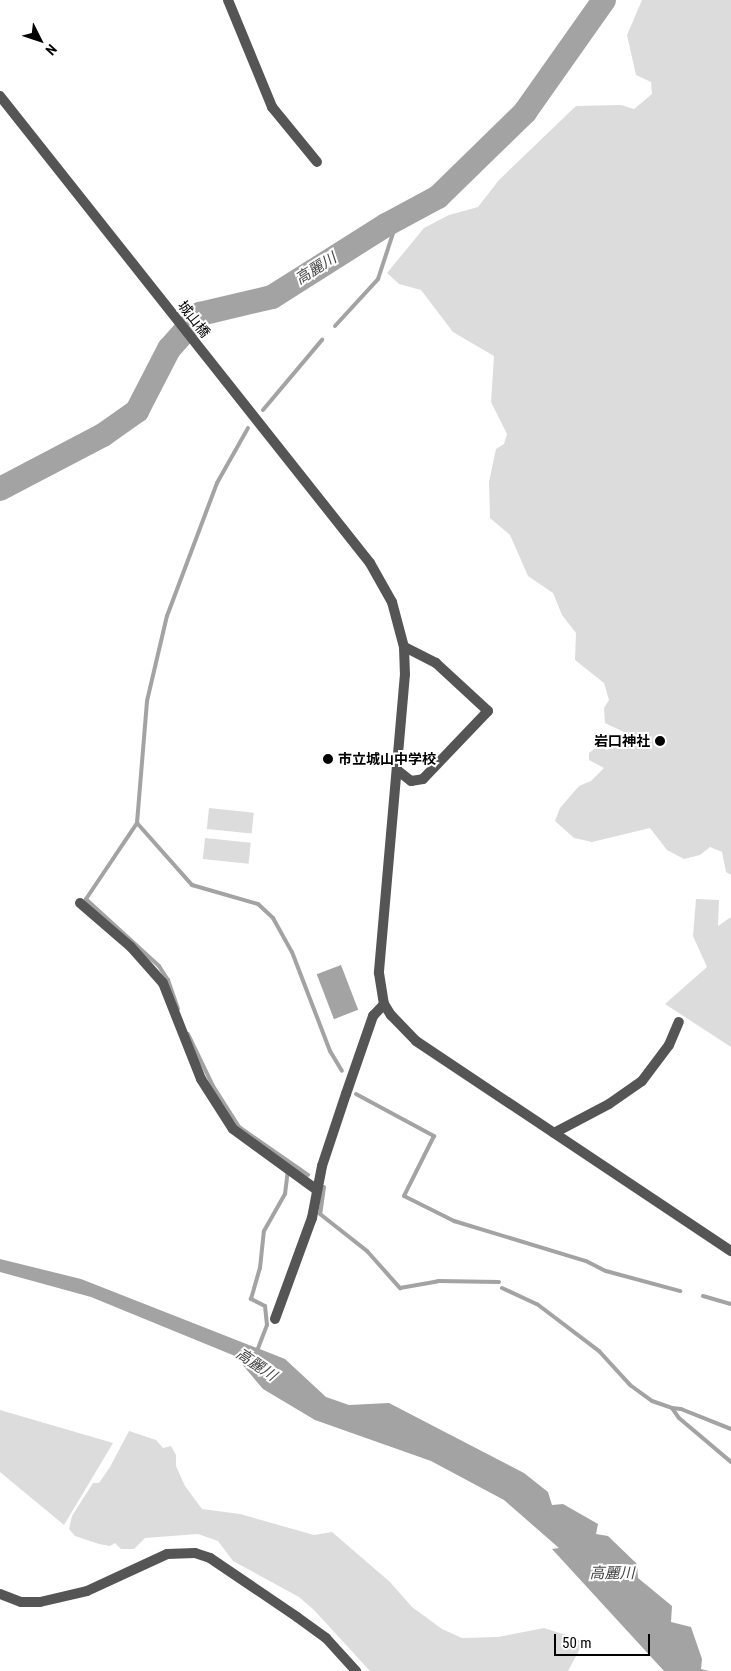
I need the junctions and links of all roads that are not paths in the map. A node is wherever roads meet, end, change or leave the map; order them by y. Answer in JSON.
{"nodes":[{"id":1,"x":228,"y":0,"type":"edge"},
{"id":2,"x":0,"y":96,"type":"edge"},
{"id":3,"x":317,"y":162,"type":"dead end"},
{"id":4,"x":404,"y":647,"type":"junction"},
{"id":5,"x":397,"y":770,"type":"junction"},
{"id":6,"x":80,"y":903,"type":"dead end"},
{"id":7,"x":384,"y":1004,"type":"junction"},
{"id":8,"x":679,"y":1022,"type":"dead end"},
{"id":9,"x":554,"y":1133,"type":"junction"},
{"id":10,"x":317,"y":1190,"type":"junction"},
{"id":11,"x":731,"y":1251,"type":"edge"},
{"id":12,"x":275,"y":1319,"type":"dead end"},
{"id":13,"x":0,"y":1594,"type":"edge"},
{"id":14,"x":356,"y":1671,"type":"edge"}],
"edges":[{"from":1,"to":3,"type":"street"},
{"from":2,"to":4,"type":"street","name":"城山橋"},
{"from":4,"to":5,"type":"street","name":"城山橋"},
{"from":4,"to":5,"type":"street"},
{"from":5,"to":7,"type":"street","name":"城山橋"},
{"from":6,"to":10,"type":"street"},
{"from":7,"to":9,"type":"street"},
{"from":7,"to":10,"type":"street"},
{"from":8,"to":9,"type":"street"},
{"from":9,"to":11,"type":"street"},
{"from":10,"to":12,"type":"street"},
{"from":13,"to":14,"type":"street"}]}
